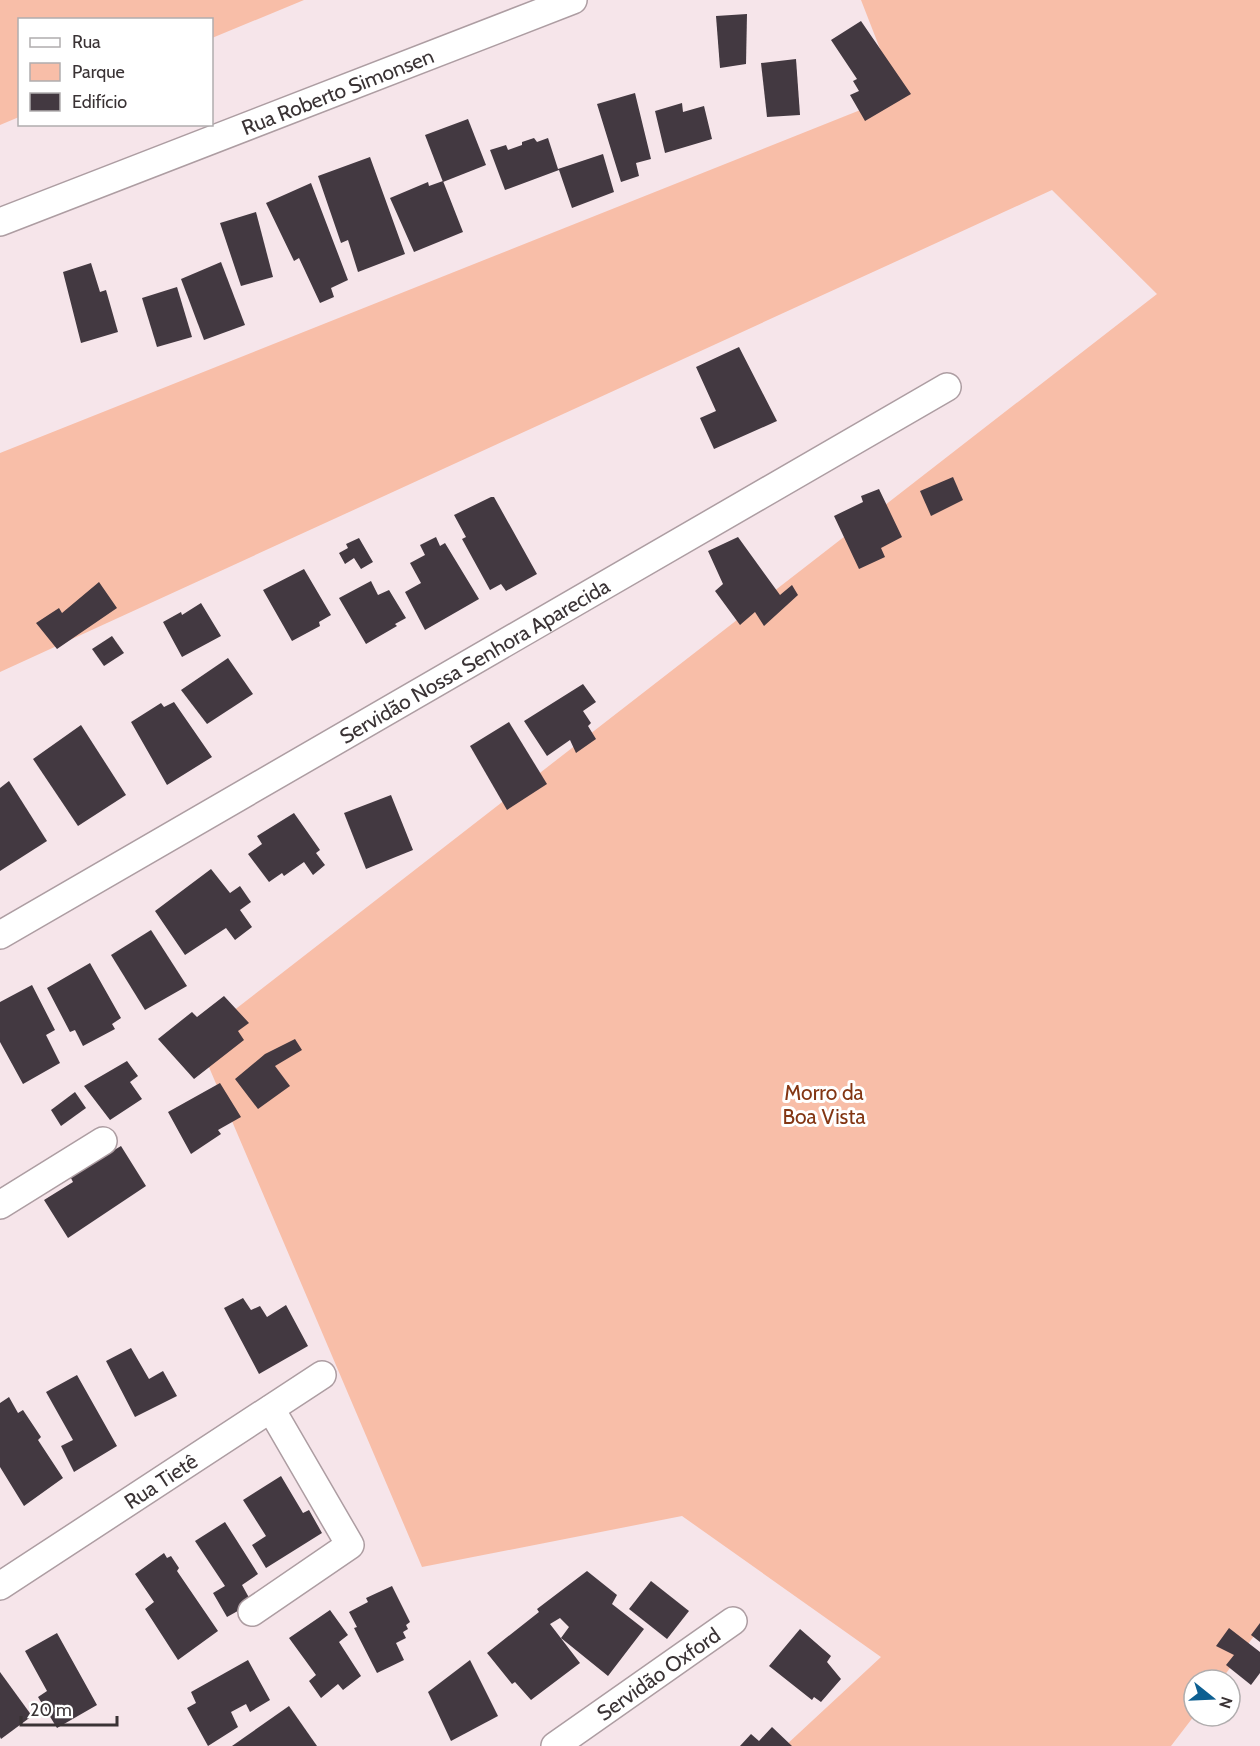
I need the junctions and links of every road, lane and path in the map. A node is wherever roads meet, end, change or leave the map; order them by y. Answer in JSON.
{"nodes":[{"id":1,"x":573,"y":0,"type":"edge"},
{"id":2,"x":0,"y":222,"type":"edge"},
{"id":3,"x":948,"y":387,"type":"dead end"},
{"id":4,"x":0,"y":935,"type":"edge"},
{"id":5,"x":103,"y":1141,"type":"dead end"},
{"id":6,"x":0,"y":1205,"type":"edge"},
{"id":7,"x":322,"y":1376,"type":"dead end"},
{"id":8,"x":271,"y":1409,"type":"junction"},
{"id":9,"x":0,"y":1586,"type":"edge"},
{"id":10,"x":252,"y":1612,"type":"dead end"},
{"id":11,"x":733,"y":1621,"type":"dead end"},
{"id":12,"x":555,"y":1746,"type":"edge"}],
"edges":[{"from":1,"to":2,"type":"street","name":"Rua Roberto Simonsen"},
{"from":3,"to":4,"type":"street","name":"Servidão Nossa Senhora Aparecida"},
{"from":5,"to":6,"type":"street"},
{"from":7,"to":8,"type":"street","name":"Rua Tietê"},
{"from":8,"to":9,"type":"street","name":"Rua Tietê"},
{"from":8,"to":10,"type":"street"},
{"from":11,"to":12,"type":"street","name":"Servidão Oxford"}]}
